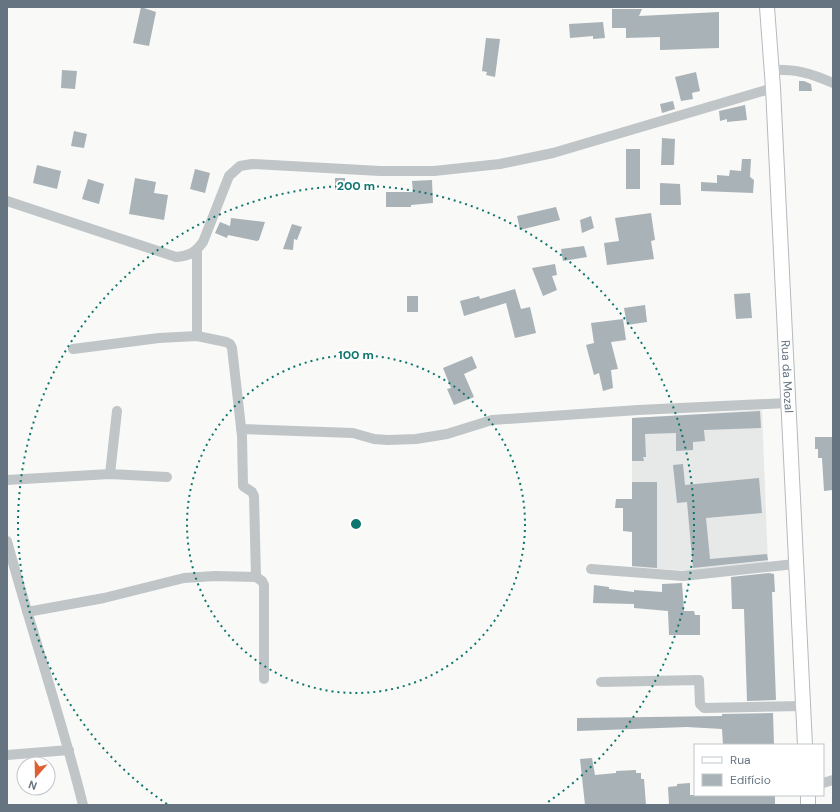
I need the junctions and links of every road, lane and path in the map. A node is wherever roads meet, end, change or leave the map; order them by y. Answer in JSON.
{"nodes":[{"id":1,"x":767,"y":7,"type":"edge"},
{"id":2,"x":771,"y":70,"type":"junction"},
{"id":3,"x":833,"y":83,"type":"edge"},
{"id":4,"x":773,"y":88,"type":"junction"},
{"id":5,"x":7,"y":201,"type":"edge"},
{"id":6,"x":197,"y":251,"type":"junction"},
{"id":7,"x":197,"y":336,"type":"junction"},
{"id":8,"x":73,"y":349,"type":"dead end"},
{"id":9,"x":788,"y":403,"type":"junction"},
{"id":10,"x":117,"y":411,"type":"dead end"},
{"id":11,"x":241,"y":428,"type":"junction"},
{"id":12,"x":110,"y":474,"type":"junction"},
{"id":13,"x":167,"y":478,"type":"dead end"},
{"id":14,"x":7,"y":480,"type":"edge"},
{"id":15,"x":7,"y":541,"type":"edge"},
{"id":16,"x":795,"y":564,"type":"junction"},
{"id":17,"x":591,"y":569,"type":"dead end"},
{"id":18,"x":256,"y":577,"type":"junction"},
{"id":19,"x":27,"y":612,"type":"junction"},
{"id":20,"x":264,"y":680,"type":"dead end"},
{"id":21,"x":601,"y":682,"type":"dead end"},
{"id":22,"x":802,"y":706,"type":"junction"},
{"id":23,"x":805,"y":744,"type":"edge"},
{"id":24,"x":69,"y":750,"type":"junction"},
{"id":25,"x":7,"y":755,"type":"edge"},
{"id":26,"x":83,"y":805,"type":"edge"}],
"edges":[{"from":1,"to":2,"type":"main road","name":"Rua da Mozal"},
{"from":2,"to":3,"type":"street"},
{"from":2,"to":4,"type":"main road","name":"Rua da Mozal"},
{"from":4,"to":6,"type":"street"},
{"from":4,"to":9,"type":"main road","name":"Rua da Mozal"},
{"from":5,"to":6,"type":"street"},
{"from":6,"to":7,"type":"street"},
{"from":7,"to":8,"type":"street"},
{"from":7,"to":11,"type":"street"},
{"from":9,"to":11,"type":"street"},
{"from":9,"to":16,"type":"main road","name":"Rua da Mozal"},
{"from":10,"to":12,"type":"street"},
{"from":11,"to":18,"type":"street"},
{"from":12,"to":13,"type":"street"},
{"from":12,"to":14,"type":"street"},
{"from":15,"to":19,"type":"street"},
{"from":16,"to":17,"type":"street"},
{"from":16,"to":22,"type":"main road","name":"Rua da Mozal"},
{"from":18,"to":19,"type":"street"},
{"from":18,"to":20,"type":"street"},
{"from":19,"to":24,"type":"street"},
{"from":21,"to":22,"type":"street"},
{"from":22,"to":23,"type":"main road","name":"Rua da Mozal"},
{"from":24,"to":25,"type":"street"},
{"from":24,"to":26,"type":"street"}]}
